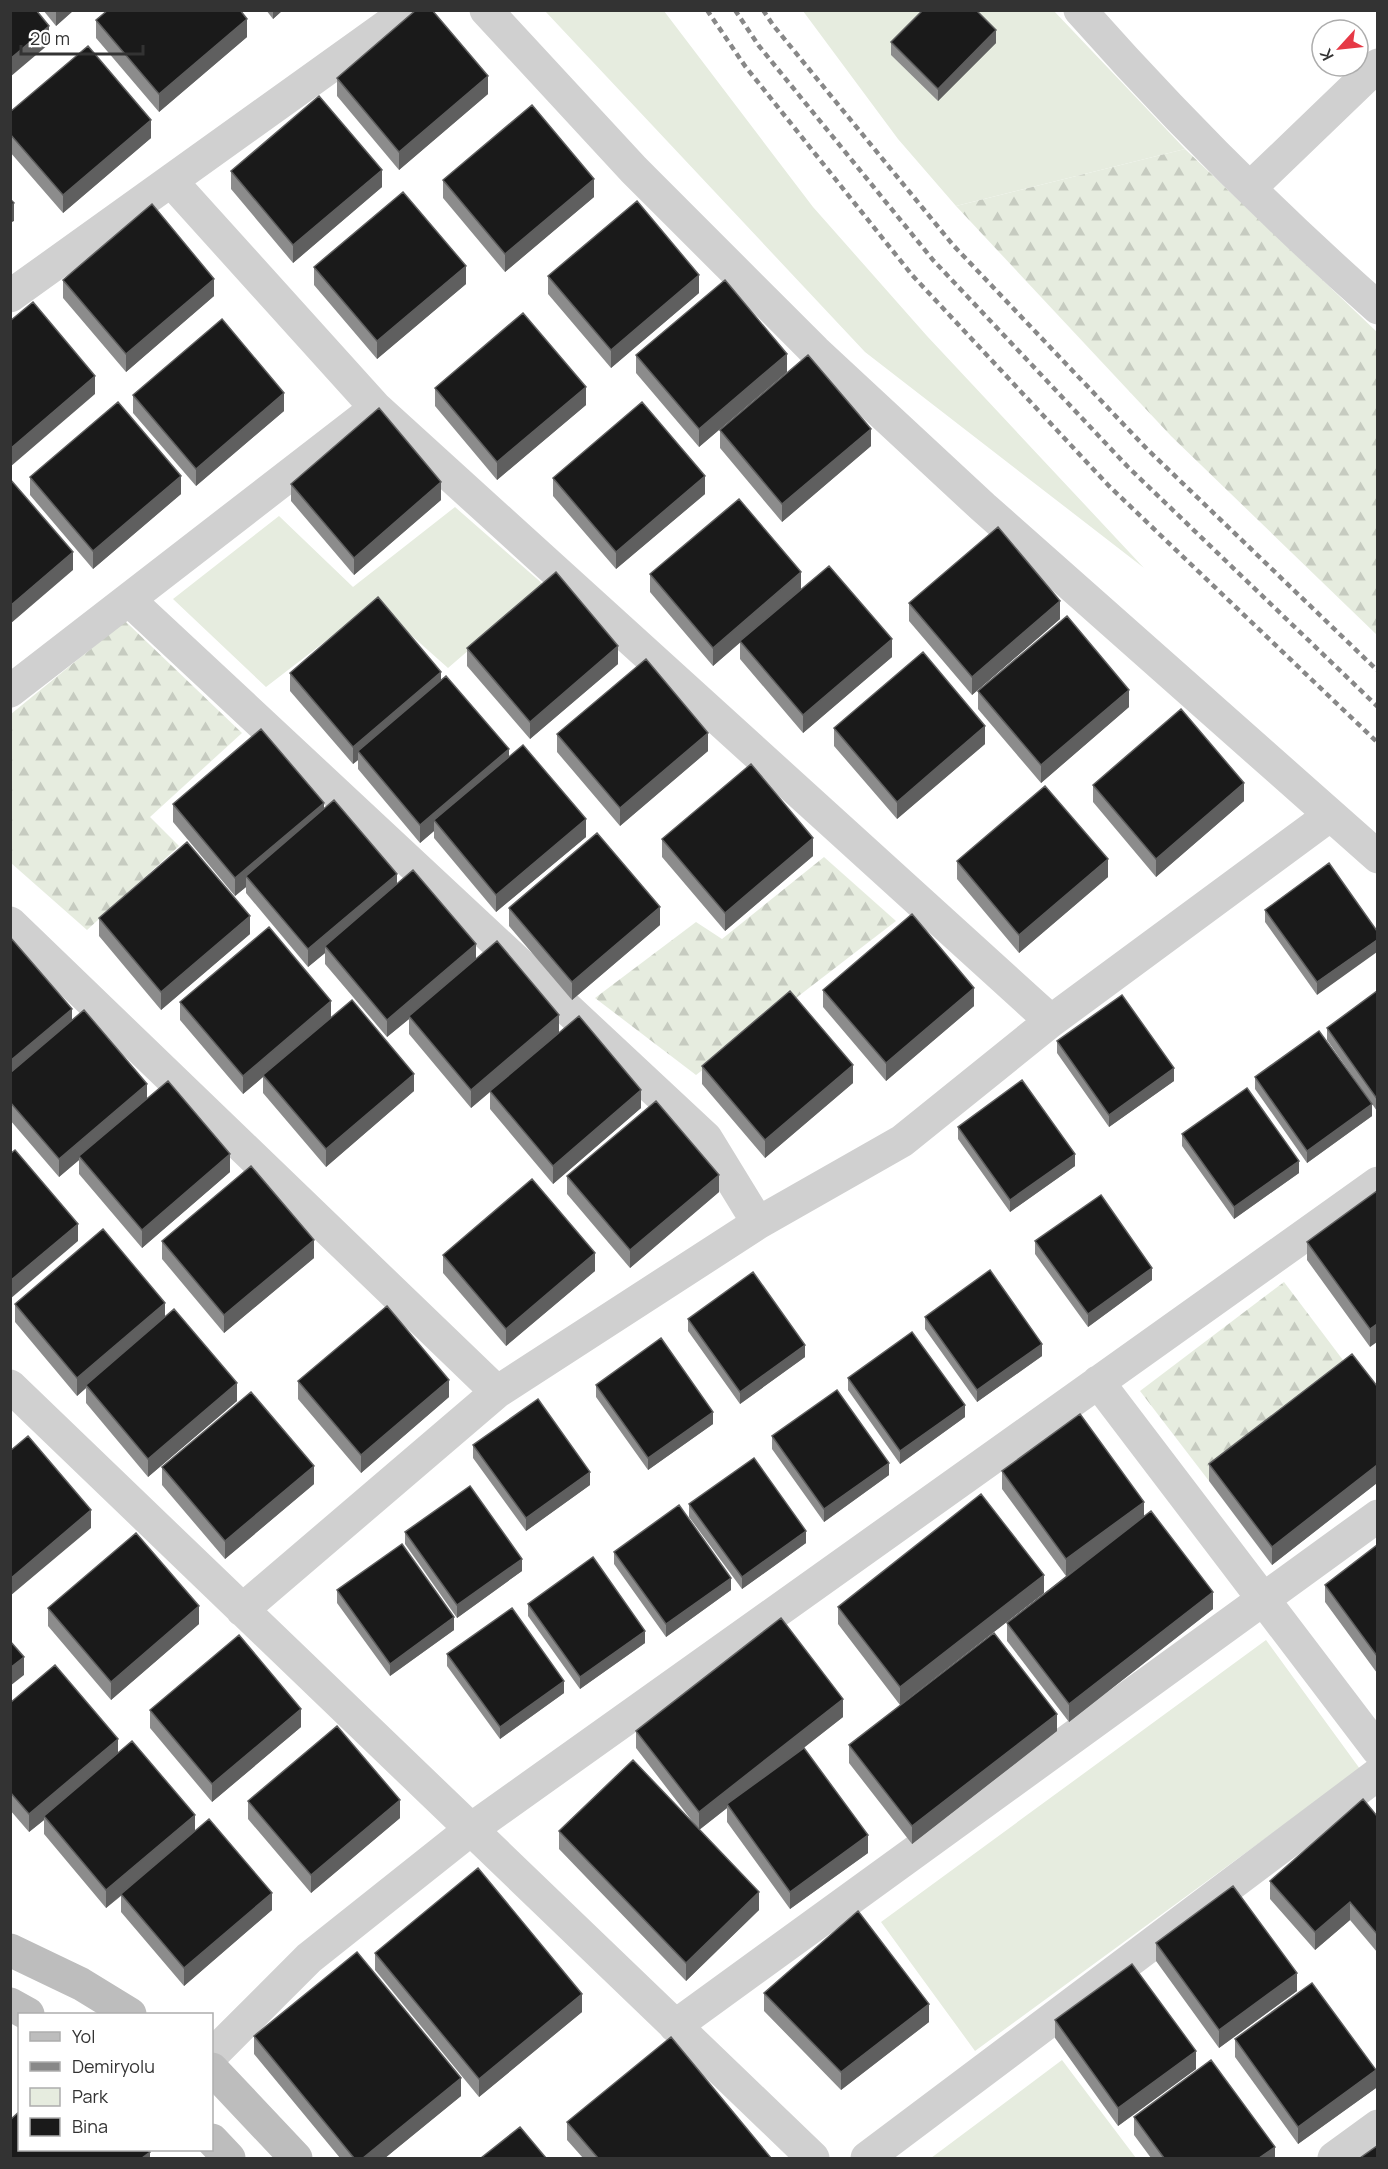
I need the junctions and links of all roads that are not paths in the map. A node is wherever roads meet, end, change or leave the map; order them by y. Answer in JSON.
{"nodes":[{"id":1,"x":409,"y":10,"type":"edge"},
{"id":2,"x":486,"y":10,"type":"edge"},
{"id":3,"x":1080,"y":10,"type":"edge"},
{"id":4,"x":1377,"y":65,"type":"edge"},
{"id":5,"x":171,"y":181,"type":"junction"},
{"id":6,"x":1250,"y":188,"type":"junction"},
{"id":7,"x":10,"y":296,"type":"edge"},
{"id":8,"x":1377,"y":308,"type":"edge"},
{"id":9,"x":376,"y":408,"type":"junction"},
{"id":10,"x":129,"y":600,"type":"junction"},
{"id":11,"x":10,"y":691,"type":"edge"},
{"id":12,"x":1329,"y":816,"type":"junction"},
{"id":13,"x":1377,"y":857,"type":"edge"},
{"id":14,"x":10,"y":923,"type":"edge"},
{"id":15,"x":1051,"y":1021,"type":"junction"},
{"id":16,"x":1377,"y":1183,"type":"edge"},
{"id":17,"x":758,"y":1223,"type":"junction"},
{"id":18,"x":1098,"y":1382,"type":"junction"},
{"id":19,"x":10,"y":1386,"type":"edge"},
{"id":20,"x":497,"y":1392,"type":"junction"},
{"id":21,"x":1377,"y":1516,"type":"edge"},
{"id":22,"x":1263,"y":1599,"type":"junction"},
{"id":23,"x":242,"y":1610,"type":"junction"},
{"id":24,"x":1377,"y":1749,"type":"edge"},
{"id":25,"x":1377,"y":1774,"type":"edge"},
{"id":26,"x":470,"y":1830,"type":"junction"},
{"id":27,"x":10,"y":1950,"type":"edge"},
{"id":28,"x":10,"y":2004,"type":"edge"},
{"id":29,"x":26,"y":2013,"type":"edge"},
{"id":30,"x":128,"y":2013,"type":"edge"},
{"id":31,"x":675,"y":2026,"type":"junction"},
{"id":32,"x":213,"y":2054,"type":"edge"},
{"id":33,"x":213,"y":2070,"type":"edge"},
{"id":34,"x":1377,"y":2126,"type":"edge"},
{"id":35,"x":213,"y":2141,"type":"edge"},
{"id":36,"x":230,"y":2158,"type":"edge"},
{"id":37,"x":296,"y":2158,"type":"edge"},
{"id":38,"x":813,"y":2158,"type":"edge"},
{"id":39,"x":867,"y":2158,"type":"edge"},
{"id":40,"x":1334,"y":2158,"type":"edge"}],
"edges":[{"from":1,"to":5,"type":"street"},
{"from":2,"to":12,"type":"street"},
{"from":3,"to":6,"type":"street"},
{"from":4,"to":6,"type":"street"},
{"from":5,"to":7,"type":"street"},
{"from":5,"to":9,"type":"street"},
{"from":6,"to":8,"type":"street"},
{"from":9,"to":10,"type":"street"},
{"from":9,"to":15,"type":"street"},
{"from":10,"to":11,"type":"street"},
{"from":10,"to":17,"type":"street"},
{"from":12,"to":13,"type":"street"},
{"from":12,"to":15,"type":"street"},
{"from":14,"to":20,"type":"street"},
{"from":15,"to":17,"type":"street"},
{"from":16,"to":18,"type":"street"},
{"from":17,"to":20,"type":"street"},
{"from":18,"to":22,"type":"street"},
{"from":18,"to":26,"type":"street"},
{"from":19,"to":23,"type":"street"},
{"from":20,"to":23,"type":"street"},
{"from":21,"to":22,"type":"street"},
{"from":22,"to":24,"type":"street"},
{"from":22,"to":31,"type":"street"},
{"from":23,"to":26,"type":"street"},
{"from":25,"to":39,"type":"street"},
{"from":26,"to":31,"type":"street"},
{"from":26,"to":32,"type":"street"},
{"from":27,"to":30,"type":"main road"},
{"from":28,"to":29,"type":"main road"},
{"from":31,"to":38,"type":"street"},
{"from":33,"to":37,"type":"main road"},
{"from":34,"to":40,"type":"street"},
{"from":35,"to":36,"type":"main road"}]}
